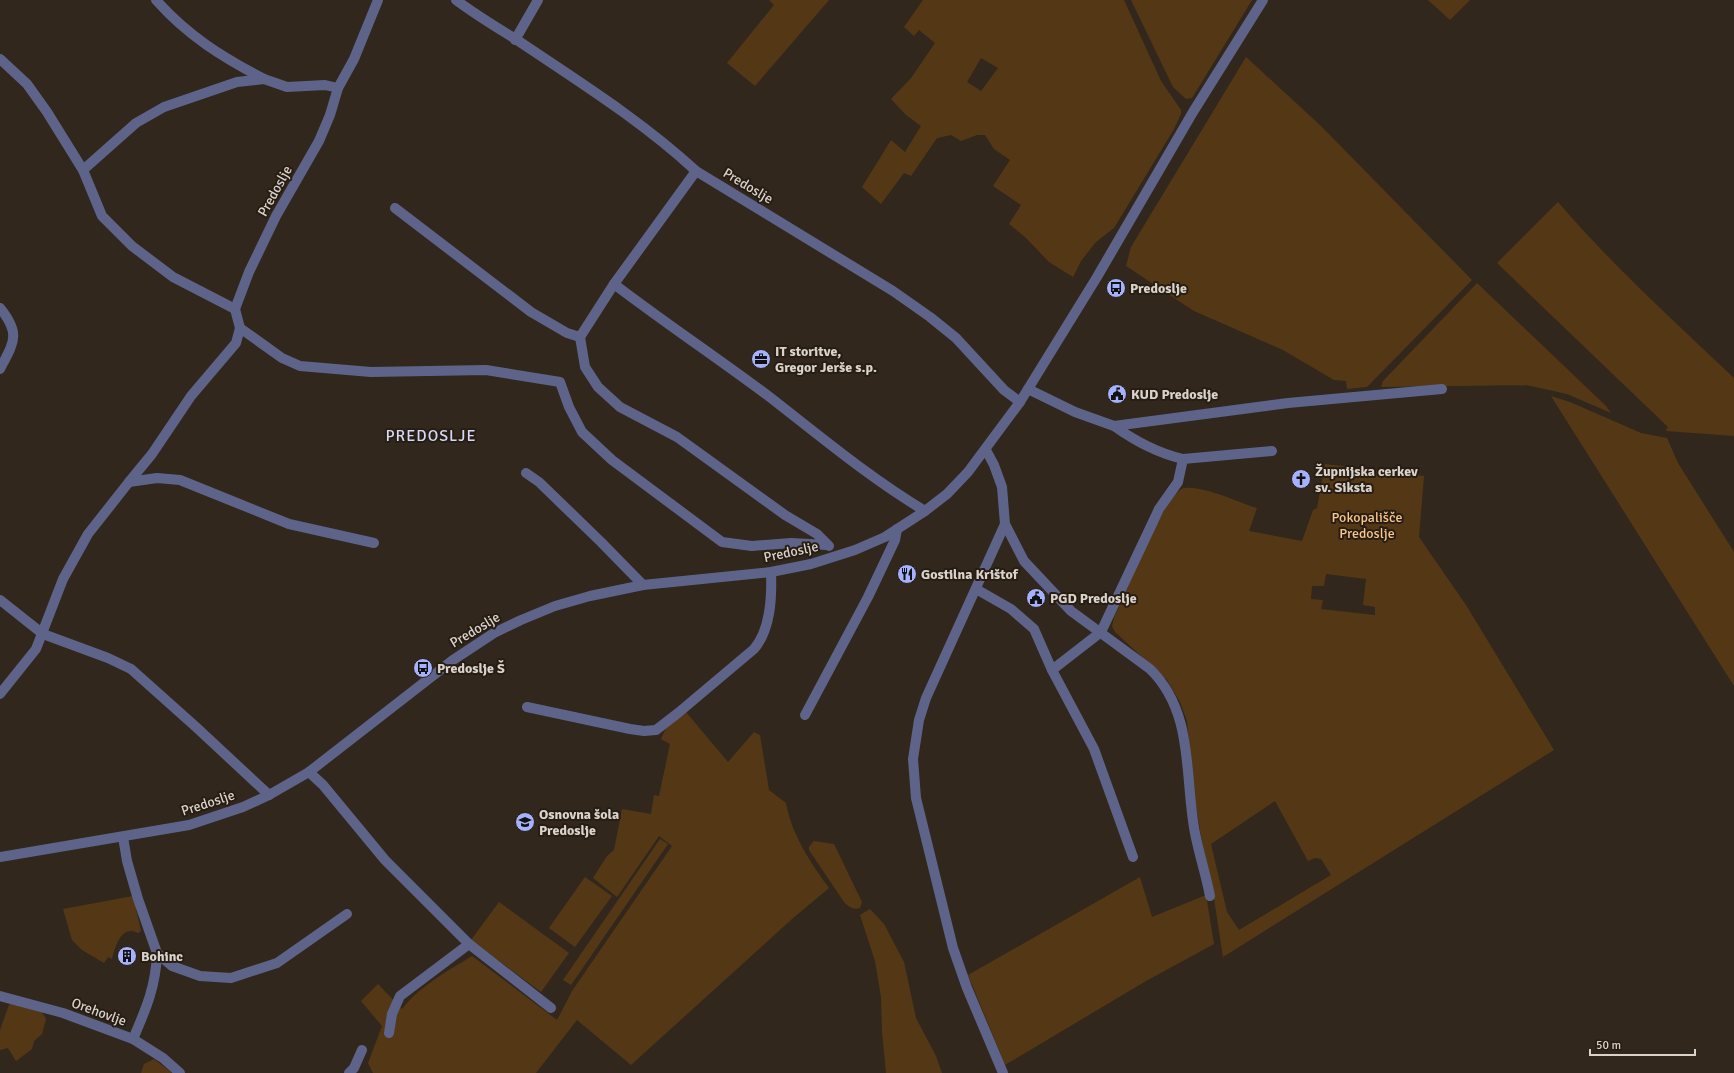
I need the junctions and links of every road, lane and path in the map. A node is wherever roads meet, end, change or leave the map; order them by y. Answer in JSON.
{"nodes":[{"id":1,"x":156,"y":0,"type":"edge"},
{"id":2,"x":378,"y":0,"type":"edge"},
{"id":3,"x":456,"y":0,"type":"edge"},
{"id":4,"x":538,"y":0,"type":"edge"},
{"id":5,"x":1263,"y":0,"type":"edge"},
{"id":6,"x":516,"y":40,"type":"junction"},
{"id":7,"x":0,"y":58,"type":"edge"},
{"id":8,"x":264,"y":79,"type":"junction"},
{"id":9,"x":338,"y":88,"type":"junction"},
{"id":10,"x":83,"y":170,"type":"junction"},
{"id":11,"x":696,"y":171,"type":"junction"},
{"id":12,"x":395,"y":208,"type":"dead end"},
{"id":13,"x":614,"y":284,"type":"junction"},
{"id":14,"x":0,"y":308,"type":"edge"},
{"id":15,"x":235,"y":309,"type":"junction"},
{"id":16,"x":240,"y":328,"type":"junction"},
{"id":17,"x":580,"y":337,"type":"junction"},
{"id":18,"x":0,"y":369,"type":"edge"},
{"id":19,"x":1028,"y":389,"type":"junction"},
{"id":20,"x":1442,"y":389,"type":"dead end"},
{"id":21,"x":1020,"y":402,"type":"junction"},
{"id":22,"x":1114,"y":426,"type":"junction"},
{"id":23,"x":986,"y":450,"type":"junction"},
{"id":24,"x":1272,"y":451,"type":"dead end"},
{"id":25,"x":1183,"y":459,"type":"junction"},
{"id":26,"x":526,"y":473,"type":"dead end"},
{"id":27,"x":129,"y":482,"type":"junction"},
{"id":28,"x":924,"y":511,"type":"junction"},
{"id":29,"x":1004,"y":524,"type":"junction"},
{"id":30,"x":897,"y":530,"type":"junction"},
{"id":31,"x":374,"y":543,"type":"dead end"},
{"id":32,"x":827,"y":545,"type":"junction"},
{"id":33,"x":838,"y":555,"type":"junction"},
{"id":34,"x":770,"y":572,"type":"junction"},
{"id":35,"x":643,"y":585,"type":"junction"},
{"id":36,"x":976,"y":589,"type":"junction"},
{"id":37,"x":0,"y":600,"type":"edge"},
{"id":38,"x":1101,"y":632,"type":"junction"},
{"id":39,"x":43,"y":634,"type":"junction"},
{"id":40,"x":1052,"y":670,"type":"junction"},
{"id":41,"x":0,"y":694,"type":"edge"},
{"id":42,"x":527,"y":707,"type":"dead end"},
{"id":43,"x":805,"y":715,"type":"dead end"},
{"id":44,"x":309,"y":772,"type":"junction"},
{"id":45,"x":269,"y":795,"type":"junction"},
{"id":46,"x":123,"y":837,"type":"junction"},
{"id":47,"x":0,"y":856,"type":"edge"},
{"id":48,"x":1133,"y":857,"type":"dead end"},
{"id":49,"x":1210,"y":896,"type":"dead end"},
{"id":50,"x":347,"y":914,"type":"dead end"},
{"id":51,"x":469,"y":944,"type":"junction"},
{"id":52,"x":157,"y":952,"type":"junction"},
{"id":53,"x":0,"y":996,"type":"edge"},
{"id":54,"x":551,"y":1008,"type":"dead end"},
{"id":55,"x":389,"y":1033,"type":"dead end"},
{"id":56,"x":133,"y":1039,"type":"junction"},
{"id":57,"x":362,"y":1050,"type":"dead end"},
{"id":58,"x":355,"y":1071,"type":"edge"},
{"id":59,"x":180,"y":1073,"type":"edge"},
{"id":60,"x":1003,"y":1073,"type":"edge"}],
"edges":[{"from":1,"to":8,"type":"street"},
{"from":2,"to":9,"type":"street","name":"Predoslje"},
{"from":3,"to":6,"type":"street","name":"Predoslje"},
{"from":4,"to":6,"type":"street"},
{"from":5,"to":19,"type":"street","name":"Predoslje"},
{"from":6,"to":11,"type":"street","name":"Predoslje"},
{"from":7,"to":10,"type":"street"},
{"from":8,"to":9,"type":"street"},
{"from":8,"to":10,"type":"street"},
{"from":9,"to":15,"type":"street","name":"Predoslje"},
{"from":10,"to":15,"type":"street"},
{"from":11,"to":13,"type":"street"},
{"from":11,"to":21,"type":"street","name":"Predoslje"},
{"from":12,"to":17,"type":"street"},
{"from":13,"to":17,"type":"street"},
{"from":13,"to":28,"type":"street"},
{"from":14,"to":18,"type":"street"},
{"from":15,"to":16,"type":"street"},
{"from":16,"to":27,"type":"street"},
{"from":16,"to":32,"type":"street"},
{"from":17,"to":32,"type":"street"},
{"from":19,"to":21,"type":"street","name":"Predoslje"},
{"from":19,"to":22,"type":"street"},
{"from":20,"to":22,"type":"street"},
{"from":21,"to":23,"type":"street","name":"Predoslje"},
{"from":22,"to":25,"type":"street"},
{"from":23,"to":28,"type":"street","name":"Predoslje"},
{"from":23,"to":29,"type":"street"},
{"from":24,"to":25,"type":"street"},
{"from":25,"to":38,"type":"street"},
{"from":26,"to":35,"type":"street"},
{"from":27,"to":31,"type":"street"},
{"from":27,"to":39,"type":"street"},
{"from":28,"to":30,"type":"street","name":"Predoslje"},
{"from":29,"to":36,"type":"street"},
{"from":29,"to":38,"type":"street"},
{"from":30,"to":33,"type":"street","name":"Predoslje"},
{"from":30,"to":43,"type":"street"},
{"from":32,"to":33,"type":"street"},
{"from":33,"to":34,"type":"street","name":"Predoslje"},
{"from":34,"to":35,"type":"street","name":"Predoslje"},
{"from":34,"to":42,"type":"street"},
{"from":35,"to":44,"type":"street","name":"Predoslje"},
{"from":36,"to":40,"type":"street"},
{"from":36,"to":60,"type":"street"},
{"from":37,"to":39,"type":"street"},
{"from":38,"to":40,"type":"street"},
{"from":38,"to":49,"type":"street"},
{"from":39,"to":41,"type":"street"},
{"from":39,"to":45,"type":"street"},
{"from":40,"to":48,"type":"street"},
{"from":44,"to":45,"type":"street","name":"Predoslje"},
{"from":44,"to":51,"type":"street"},
{"from":45,"to":46,"type":"street","name":"Predoslje"},
{"from":46,"to":47,"type":"street","name":"Predoslje"},
{"from":46,"to":52,"type":"street"},
{"from":50,"to":52,"type":"street"},
{"from":51,"to":54,"type":"street"},
{"from":51,"to":55,"type":"street"},
{"from":52,"to":56,"type":"street"},
{"from":53,"to":56,"type":"street","name":"Orehovlje"},
{"from":56,"to":59,"type":"street","name":"Orehovlje"},
{"from":57,"to":58,"type":"street"}]}
